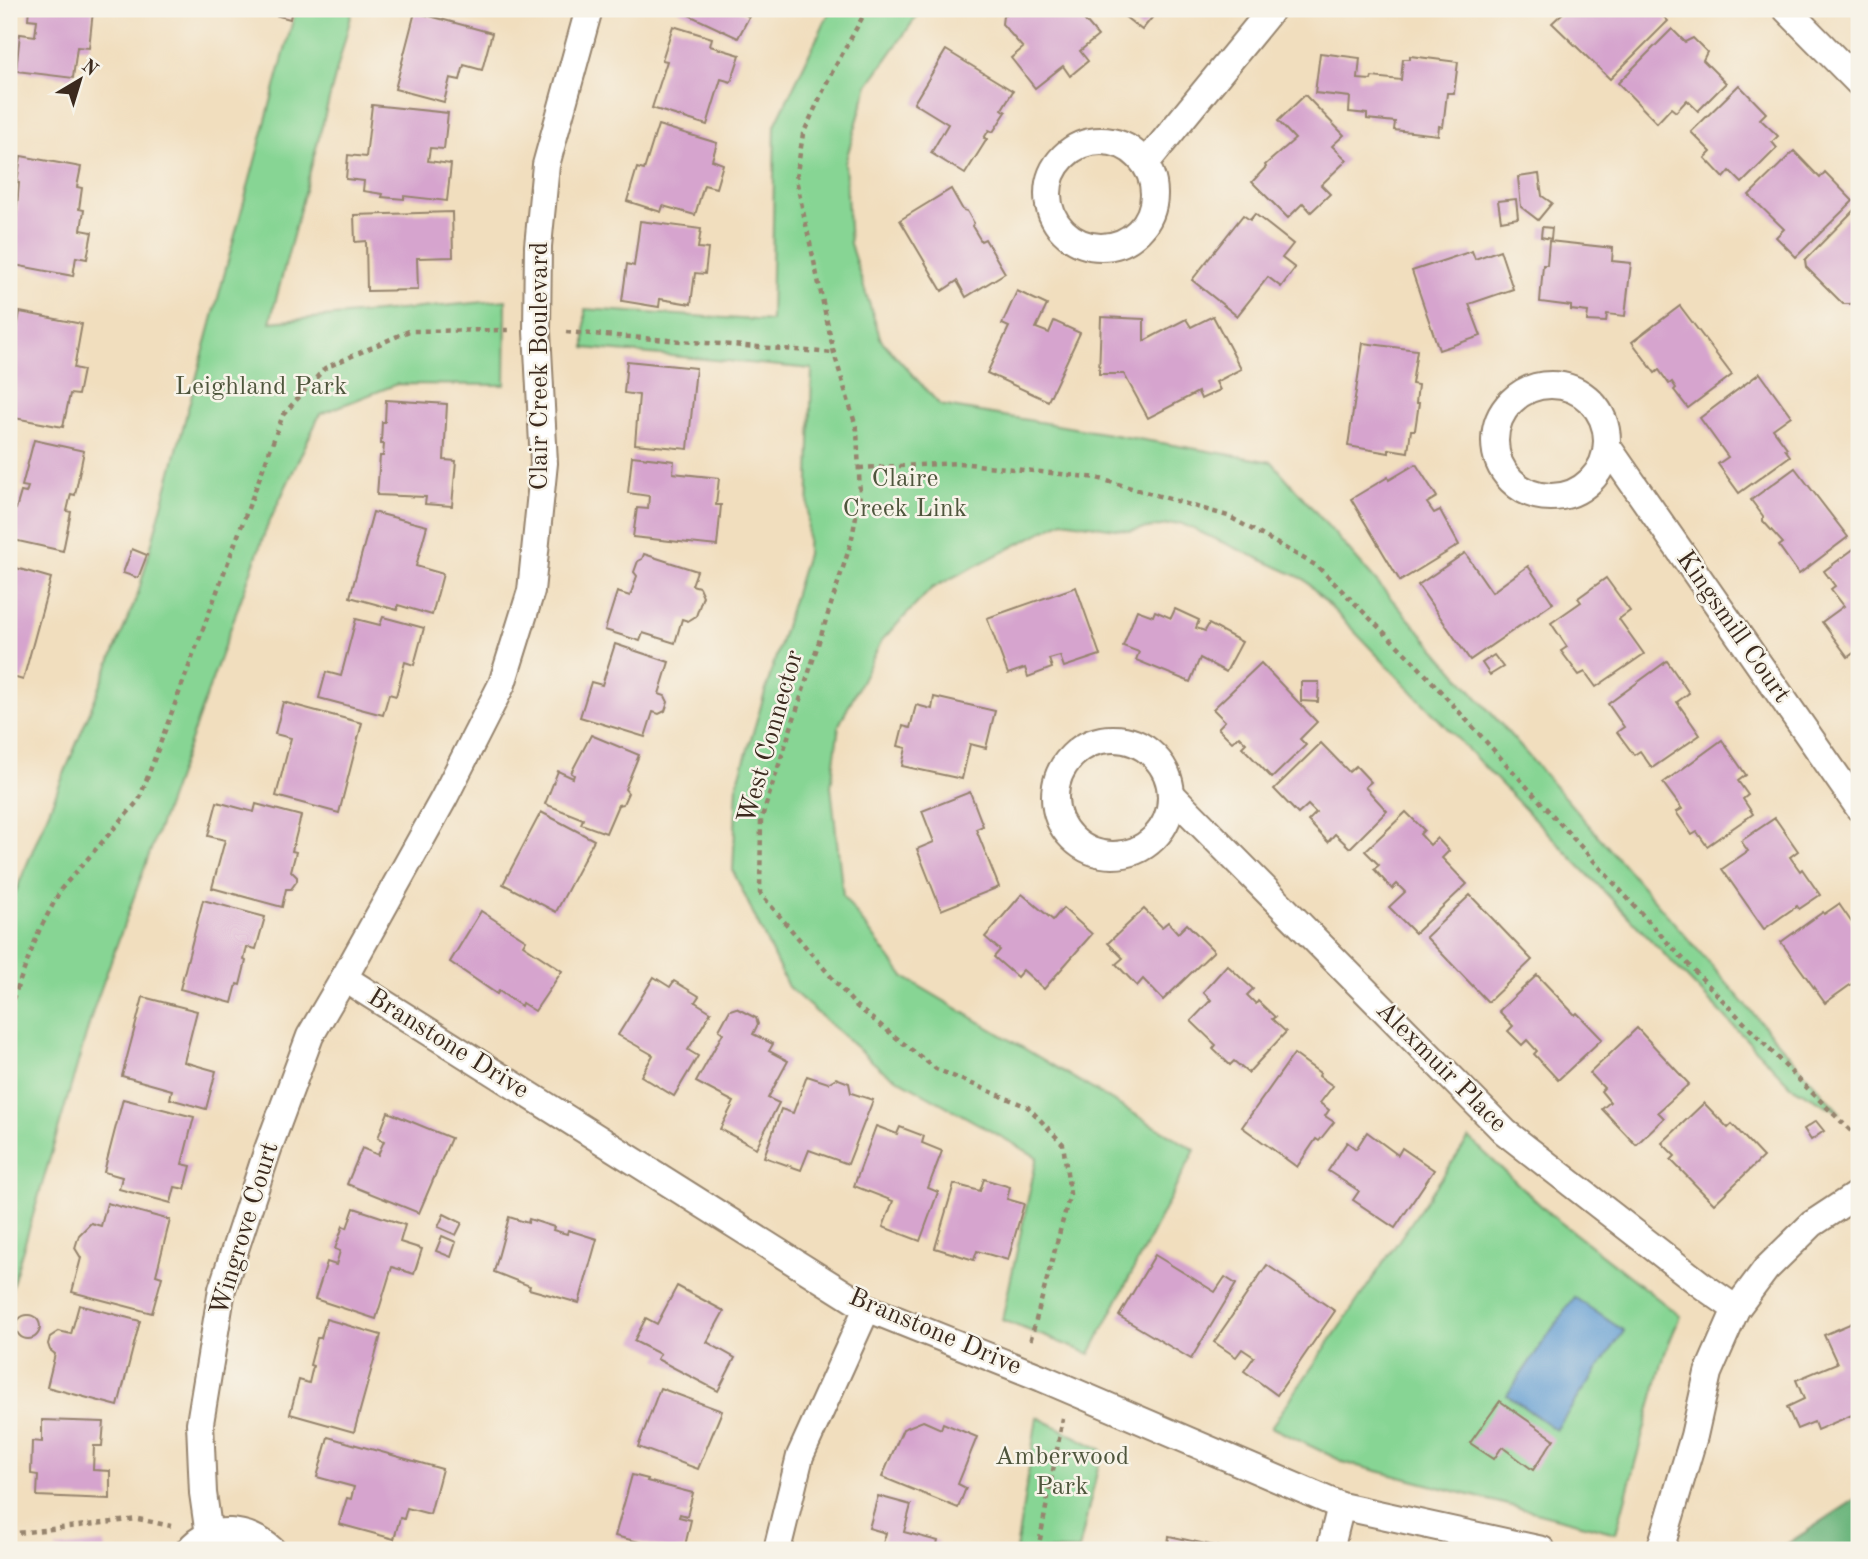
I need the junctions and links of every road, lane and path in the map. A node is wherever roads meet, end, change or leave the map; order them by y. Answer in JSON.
{"nodes":[{"id":1,"x":589,"y":9,"type":"edge"},
{"id":2,"x":867,"y":9,"type":"edge"},
{"id":3,"x":1272,"y":9,"type":"edge"},
{"id":4,"x":1786,"y":9,"type":"edge"},
{"id":5,"x":1859,"y":83,"type":"edge"},
{"id":6,"x":1145,"y":164,"type":"junction"},
{"id":7,"x":509,"y":330,"type":"dead end"},
{"id":8,"x":564,"y":332,"type":"dead end"},
{"id":9,"x":834,"y":353,"type":"junction"},
{"id":10,"x":1607,"y":446,"type":"junction"},
{"id":11,"x":859,"y":468,"type":"junction"},
{"id":12,"x":1172,"y":795,"type":"junction"},
{"id":13,"x":1859,"y":808,"type":"edge"},
{"id":14,"x":344,"y":978,"type":"junction"},
{"id":15,"x":9,"y":1009,"type":"edge"},
{"id":16,"x":1858,"y":1138,"type":"edge"},
{"id":17,"x":1859,"y":1193,"type":"edge"},
{"id":18,"x":867,"y":1308,"type":"junction"},
{"id":19,"x":1736,"y":1309,"type":"junction"},
{"id":20,"x":1028,"y":1349,"type":"dead end"},
{"id":21,"x":1063,"y":1417,"type":"dead end"},
{"id":22,"x":1341,"y":1506,"type":"junction"},
{"id":23,"x":9,"y":1534,"type":"edge"},
{"id":24,"x":199,"y":1543,"type":"edge"},
{"id":25,"x":272,"y":1550,"type":"edge"},
{"id":26,"x":777,"y":1550,"type":"edge"},
{"id":27,"x":1038,"y":1550,"type":"edge"},
{"id":28,"x":1330,"y":1550,"type":"edge"},
{"id":29,"x":1542,"y":1550,"type":"edge"},
{"id":30,"x":1660,"y":1550,"type":"edge"}],
"edges":[{"from":1,"to":14,"type":"street","name":"Clair Creek Boulevard"},
{"from":2,"to":9,"type":"path","name":"West Connector"},
{"from":3,"to":6,"type":"street"},
{"from":4,"to":5,"type":"street"},
{"from":6,"to":6,"type":"street"},
{"from":7,"to":15,"type":"path"},
{"from":8,"to":9,"type":"path"},
{"from":9,"to":11,"type":"path","name":"West Connector"},
{"from":10,"to":10,"type":"street","name":"Kingsmill Court"},
{"from":10,"to":13,"type":"street","name":"Kingsmill Court"},
{"from":11,"to":16,"type":"path"},
{"from":11,"to":20,"type":"path","name":"West Connector"},
{"from":12,"to":12,"type":"street","name":"Alexmuir Place"},
{"from":12,"to":19,"type":"street","name":"Alexmuir Place"},
{"from":14,"to":18,"type":"street","name":"Branstone Drive"},
{"from":14,"to":24,"type":"street","name":"Wingrove Court"},
{"from":17,"to":19,"type":"street"},
{"from":18,"to":22,"type":"street","name":"Branstone Drive"},
{"from":18,"to":26,"type":"street"},
{"from":19,"to":30,"type":"street"},
{"from":21,"to":27,"type":"path"},
{"from":22,"to":28,"type":"street"},
{"from":22,"to":29,"type":"street","name":"Branstone Drive"},
{"from":23,"to":24,"type":"path"},
{"from":24,"to":25,"type":"street"}]}
